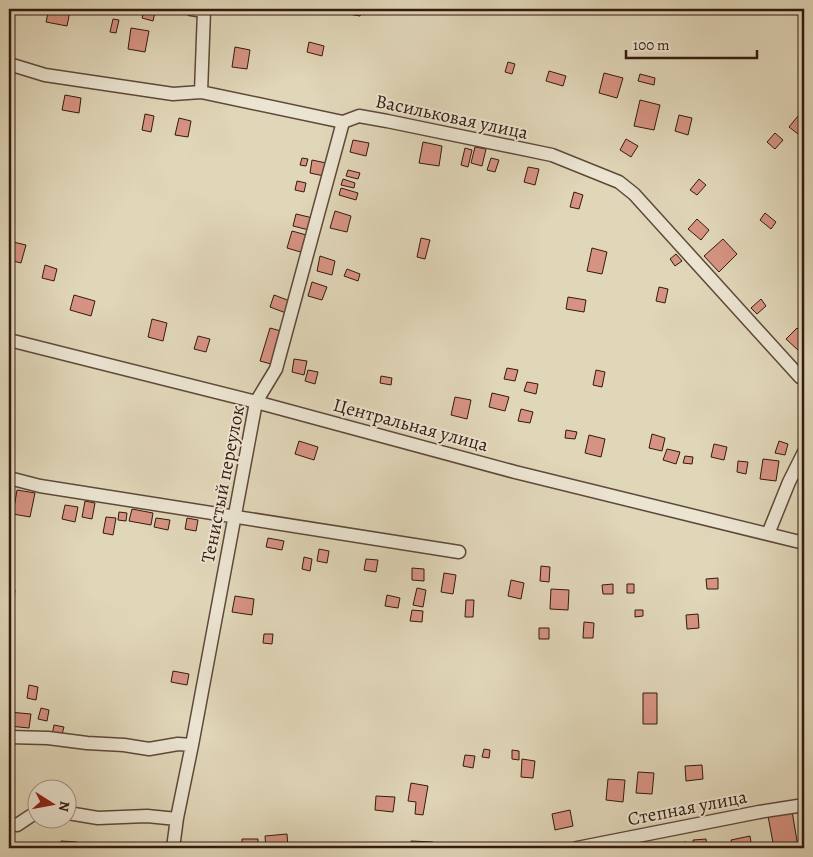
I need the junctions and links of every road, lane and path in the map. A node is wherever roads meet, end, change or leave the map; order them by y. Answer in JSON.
{"nodes":[{"id":1,"x":191,"y":9,"type":"edge"},
{"id":2,"x":9,"y":64,"type":"edge"},
{"id":3,"x":201,"y":92,"type":"junction"},
{"id":4,"x":343,"y":122,"type":"junction"},
{"id":5,"x":9,"y":340,"type":"edge"},
{"id":6,"x":804,"y":379,"type":"edge"},
{"id":7,"x":256,"y":402,"type":"junction"},
{"id":8,"x":804,"y":452,"type":"edge"},
{"id":9,"x":9,"y":478,"type":"edge"},
{"id":10,"x":234,"y":515,"type":"junction"},
{"id":11,"x":768,"y":534,"type":"junction"},
{"id":12,"x":804,"y":543,"type":"edge"},
{"id":13,"x":459,"y":552,"type":"dead end"},
{"id":14,"x":9,"y":737,"type":"edge"},
{"id":15,"x":192,"y":745,"type":"junction"},
{"id":16,"x":804,"y":806,"type":"edge"},
{"id":17,"x":78,"y":815,"type":"edge"},
{"id":18,"x":28,"y":818,"type":"edge"},
{"id":19,"x":177,"y":819,"type":"junction"},
{"id":20,"x":9,"y":823,"type":"edge"},
{"id":21,"x":173,"y":848,"type":"edge"},
{"id":22,"x":577,"y":848,"type":"edge"}],
"edges":[{"from":1,"to":3,"type":"street"},
{"from":2,"to":3,"type":"street","name":"Васильковая улица"},
{"from":3,"to":4,"type":"street","name":"Васильковая улица"},
{"from":4,"to":6,"type":"street","name":"Васильковая улица"},
{"from":4,"to":7,"type":"street","name":"Тенистый переулок"},
{"from":5,"to":7,"type":"street","name":"Центральная улица"},
{"from":7,"to":10,"type":"street","name":"Тенистый переулок"},
{"from":7,"to":11,"type":"street","name":"Центральная улица"},
{"from":8,"to":11,"type":"street"},
{"from":9,"to":10,"type":"street"},
{"from":10,"to":13,"type":"street"},
{"from":10,"to":15,"type":"street","name":"Тенистый переулок"},
{"from":11,"to":12,"type":"street","name":"Центральная улица"},
{"from":14,"to":15,"type":"street"},
{"from":15,"to":19,"type":"street","name":"Тенистый переулок"},
{"from":16,"to":22,"type":"street","name":"Степная улица"},
{"from":17,"to":19,"type":"street"},
{"from":18,"to":20,"type":"street"},
{"from":19,"to":21,"type":"street","name":"Тенистый переулок"}]}
